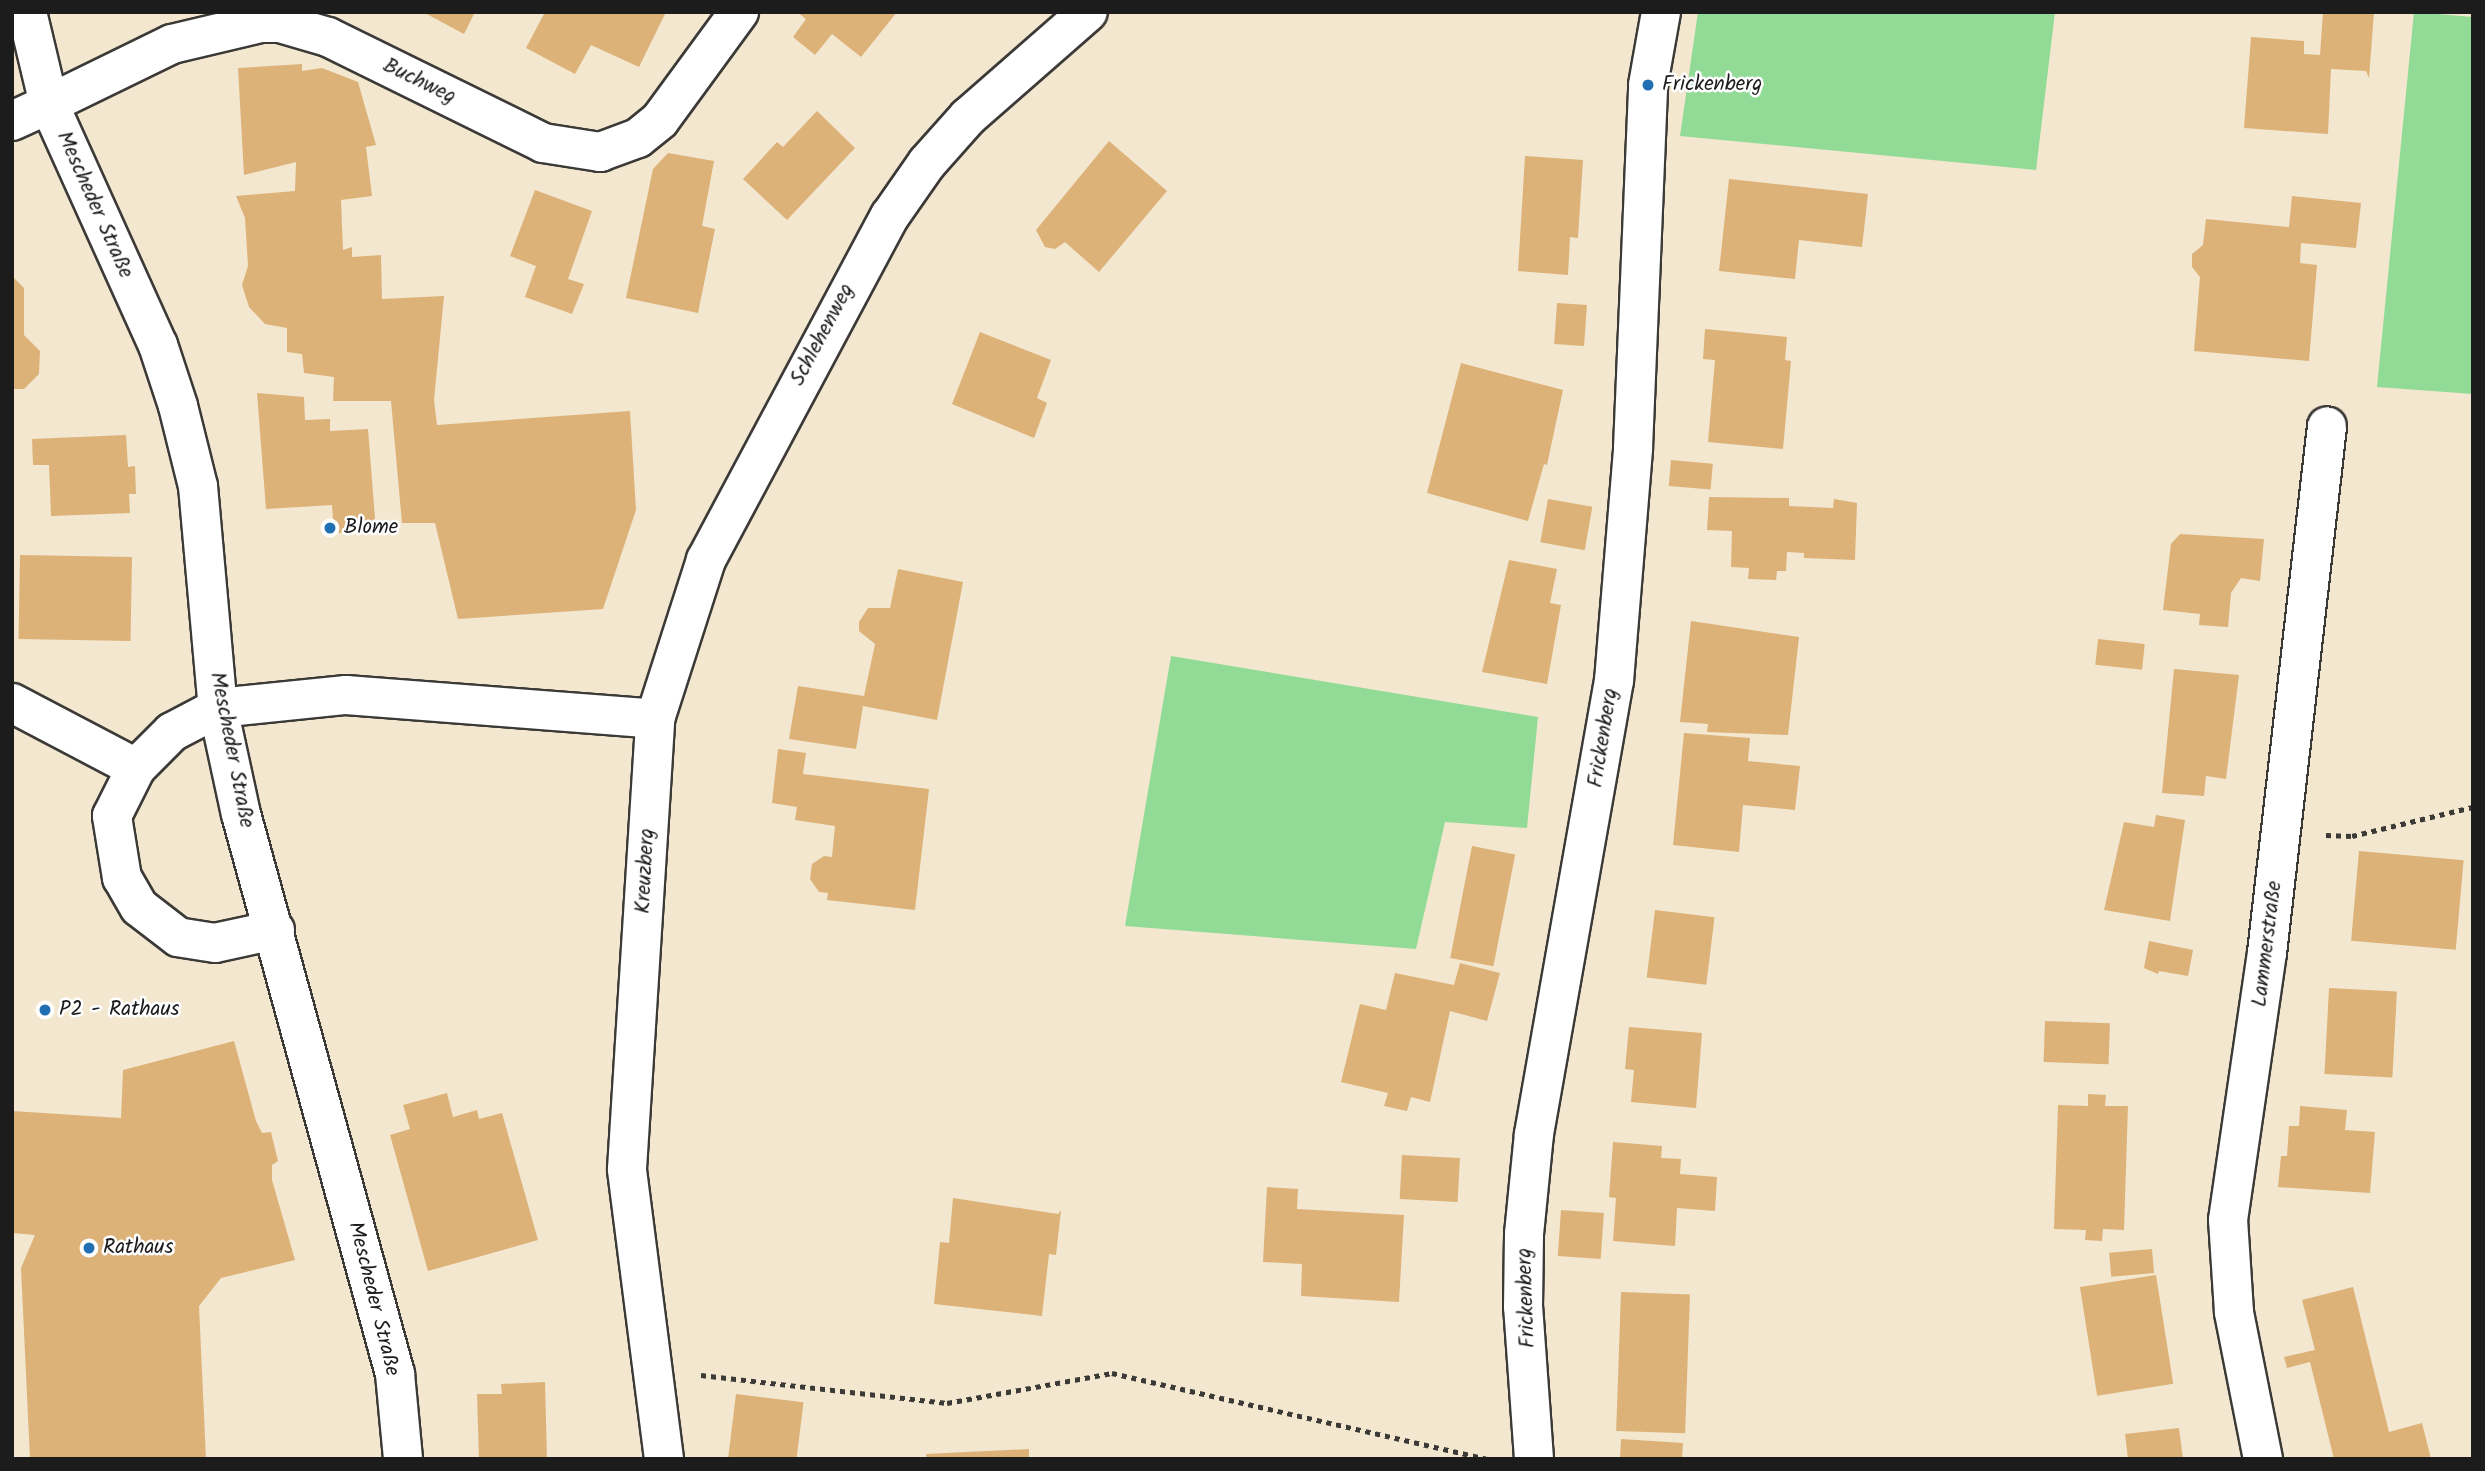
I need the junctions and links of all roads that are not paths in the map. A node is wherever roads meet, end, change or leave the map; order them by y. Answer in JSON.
{"nodes":[{"id":1,"x":27,"y":12,"type":"edge"},
{"id":2,"x":739,"y":12,"type":"edge"},
{"id":3,"x":1087,"y":12,"type":"edge"},
{"id":4,"x":1661,"y":12,"type":"edge"},
{"id":5,"x":49,"y":104,"type":"junction"},
{"id":6,"x":12,"y":121,"type":"edge"},
{"id":7,"x":2327,"y":426,"type":"dead end"},
{"id":8,"x":12,"y":703,"type":"edge"},
{"id":9,"x":218,"y":708,"type":"junction"},
{"id":10,"x":655,"y":719,"type":"junction"},
{"id":11,"x":136,"y":768,"type":"junction"},
{"id":12,"x":275,"y":930,"type":"junction"},
{"id":13,"x":402,"y":1459,"type":"edge"},
{"id":14,"x":664,"y":1459,"type":"edge"},
{"id":15,"x":1534,"y":1459,"type":"edge"},
{"id":16,"x":2263,"y":1459,"type":"edge"}],
"edges":[{"from":1,"to":5,"type":"street","name":"Mescheder Straße"},
{"from":2,"to":5,"type":"street","name":"Buchweg"},
{"from":3,"to":10,"type":"street","name":"Schlehenweg"},
{"from":4,"to":15,"type":"street","name":"Frickenberg"},
{"from":5,"to":6,"type":"street","name":"Buchweg"},
{"from":5,"to":9,"type":"street","name":"Mescheder Straße"},
{"from":7,"to":16,"type":"street","name":"Lammerstraße"},
{"from":8,"to":11,"type":"street"},
{"from":9,"to":10,"type":"street"},
{"from":9,"to":11,"type":"street"},
{"from":9,"to":12,"type":"street","name":"Mescheder Straße"},
{"from":10,"to":14,"type":"street","name":"Kreuzberg"},
{"from":11,"to":12,"type":"street"},
{"from":12,"to":13,"type":"street","name":"Mescheder Straße"}]}
